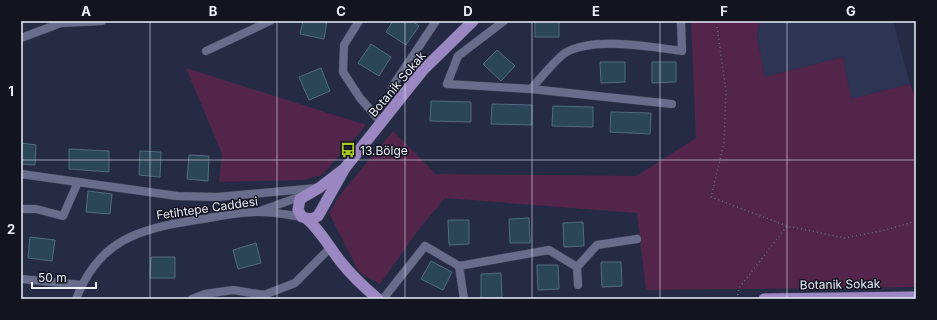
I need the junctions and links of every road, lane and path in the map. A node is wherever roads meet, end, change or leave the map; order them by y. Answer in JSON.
{"nodes":[{"id":1,"x":102,"y":21,"type":"edge"},
{"id":2,"x":270,"y":21,"type":"edge"},
{"id":3,"x":359,"y":21,"type":"edge"},
{"id":4,"x":436,"y":21,"type":"edge"},
{"id":5,"x":473,"y":21,"type":"edge"},
{"id":6,"x":504,"y":21,"type":"edge"},
{"id":7,"x":681,"y":21,"type":"edge"},
{"id":8,"x":717,"y":27,"type":"dead end"},
{"id":9,"x":21,"y":38,"type":"edge"},
{"id":10,"x":206,"y":51,"type":"dead end"},
{"id":11,"x":392,"y":87,"type":"dead end"},
{"id":12,"x":531,"y":89,"type":"junction"},
{"id":13,"x":672,"y":104,"type":"dead end"},
{"id":14,"x":381,"y":122,"type":"junction"},
{"id":15,"x":345,"y":168,"type":"junction"},
{"id":16,"x":21,"y":174,"type":"edge"},
{"id":17,"x":78,"y":182,"type":"junction"},
{"id":18,"x":319,"y":188,"type":"junction"},
{"id":19,"x":304,"y":195,"type":"junction"},
{"id":20,"x":21,"y":209,"type":"edge"},
{"id":21,"x":322,"y":210,"type":"junction"},
{"id":22,"x":257,"y":212,"type":"junction"},
{"id":23,"x":305,"y":218,"type":"junction"},
{"id":24,"x":916,"y":221,"type":"edge"},
{"id":25,"x":787,"y":226,"type":"junction"},
{"id":26,"x":637,"y":239,"type":"dead end"},
{"id":27,"x":331,"y":247,"type":"junction"},
{"id":28,"x":459,"y":266,"type":"junction"},
{"id":29,"x":576,"y":267,"type":"junction"},
{"id":30,"x":21,"y":279,"type":"edge"},
{"id":31,"x":82,"y":285,"type":"junction"},
{"id":32,"x":578,"y":285,"type":"dead end"},
{"id":33,"x":205,"y":297,"type":"edge"},
{"id":34,"x":916,"y":297,"type":"edge"},
{"id":35,"x":76,"y":299,"type":"edge"},
{"id":36,"x":192,"y":299,"type":"edge"},
{"id":37,"x":378,"y":299,"type":"edge"},
{"id":38,"x":383,"y":299,"type":"edge"},
{"id":39,"x":464,"y":299,"type":"edge"},
{"id":40,"x":737,"y":299,"type":"edge"},
{"id":41,"x":764,"y":299,"type":"edge"}],
"edges":[{"from":1,"to":9,"type":"street"},
{"from":2,"to":10,"type":"street"},
{"from":3,"to":14,"type":"street"},
{"from":4,"to":11,"type":"street"},
{"from":5,"to":14,"type":"main road","name":"Botanik Sokak"},
{"from":6,"to":12,"type":"street"},
{"from":7,"to":12,"type":"street"},
{"from":8,"to":25,"type":"path"},
{"from":12,"to":13,"type":"street"},
{"from":14,"to":15,"type":"main road","name":"Botanik Sokak"},
{"from":15,"to":18,"type":"main road"},
{"from":15,"to":21,"type":"main road"},
{"from":16,"to":17,"type":"street"},
{"from":17,"to":18,"type":"street"},
{"from":17,"to":20,"type":"street"},
{"from":18,"to":19,"type":"main road"},
{"from":19,"to":21,"type":"main road"},
{"from":19,"to":22,"type":"street"},
{"from":19,"to":23,"type":"main road"},
{"from":21,"to":23,"type":"main road"},
{"from":21,"to":27,"type":"main road"},
{"from":22,"to":23,"type":"street","name":"Fetihtepe Caddesi"},
{"from":22,"to":31,"type":"street","name":"Fetihtepe Caddesi"},
{"from":23,"to":27,"type":"main road"},
{"from":24,"to":25,"type":"path"},
{"from":25,"to":40,"type":"path"},
{"from":26,"to":29,"type":"street"},
{"from":27,"to":33,"type":"street"},
{"from":27,"to":37,"type":"main road"},
{"from":28,"to":29,"type":"street"},
{"from":28,"to":38,"type":"street"},
{"from":28,"to":39,"type":"street"},
{"from":29,"to":32,"type":"street"},
{"from":30,"to":31,"type":"street"},
{"from":31,"to":35,"type":"street","name":"Fetihtepe Caddesi"},
{"from":33,"to":36,"type":"street"},
{"from":34,"to":41,"type":"main road","name":"Botanik Sokak"}]}
